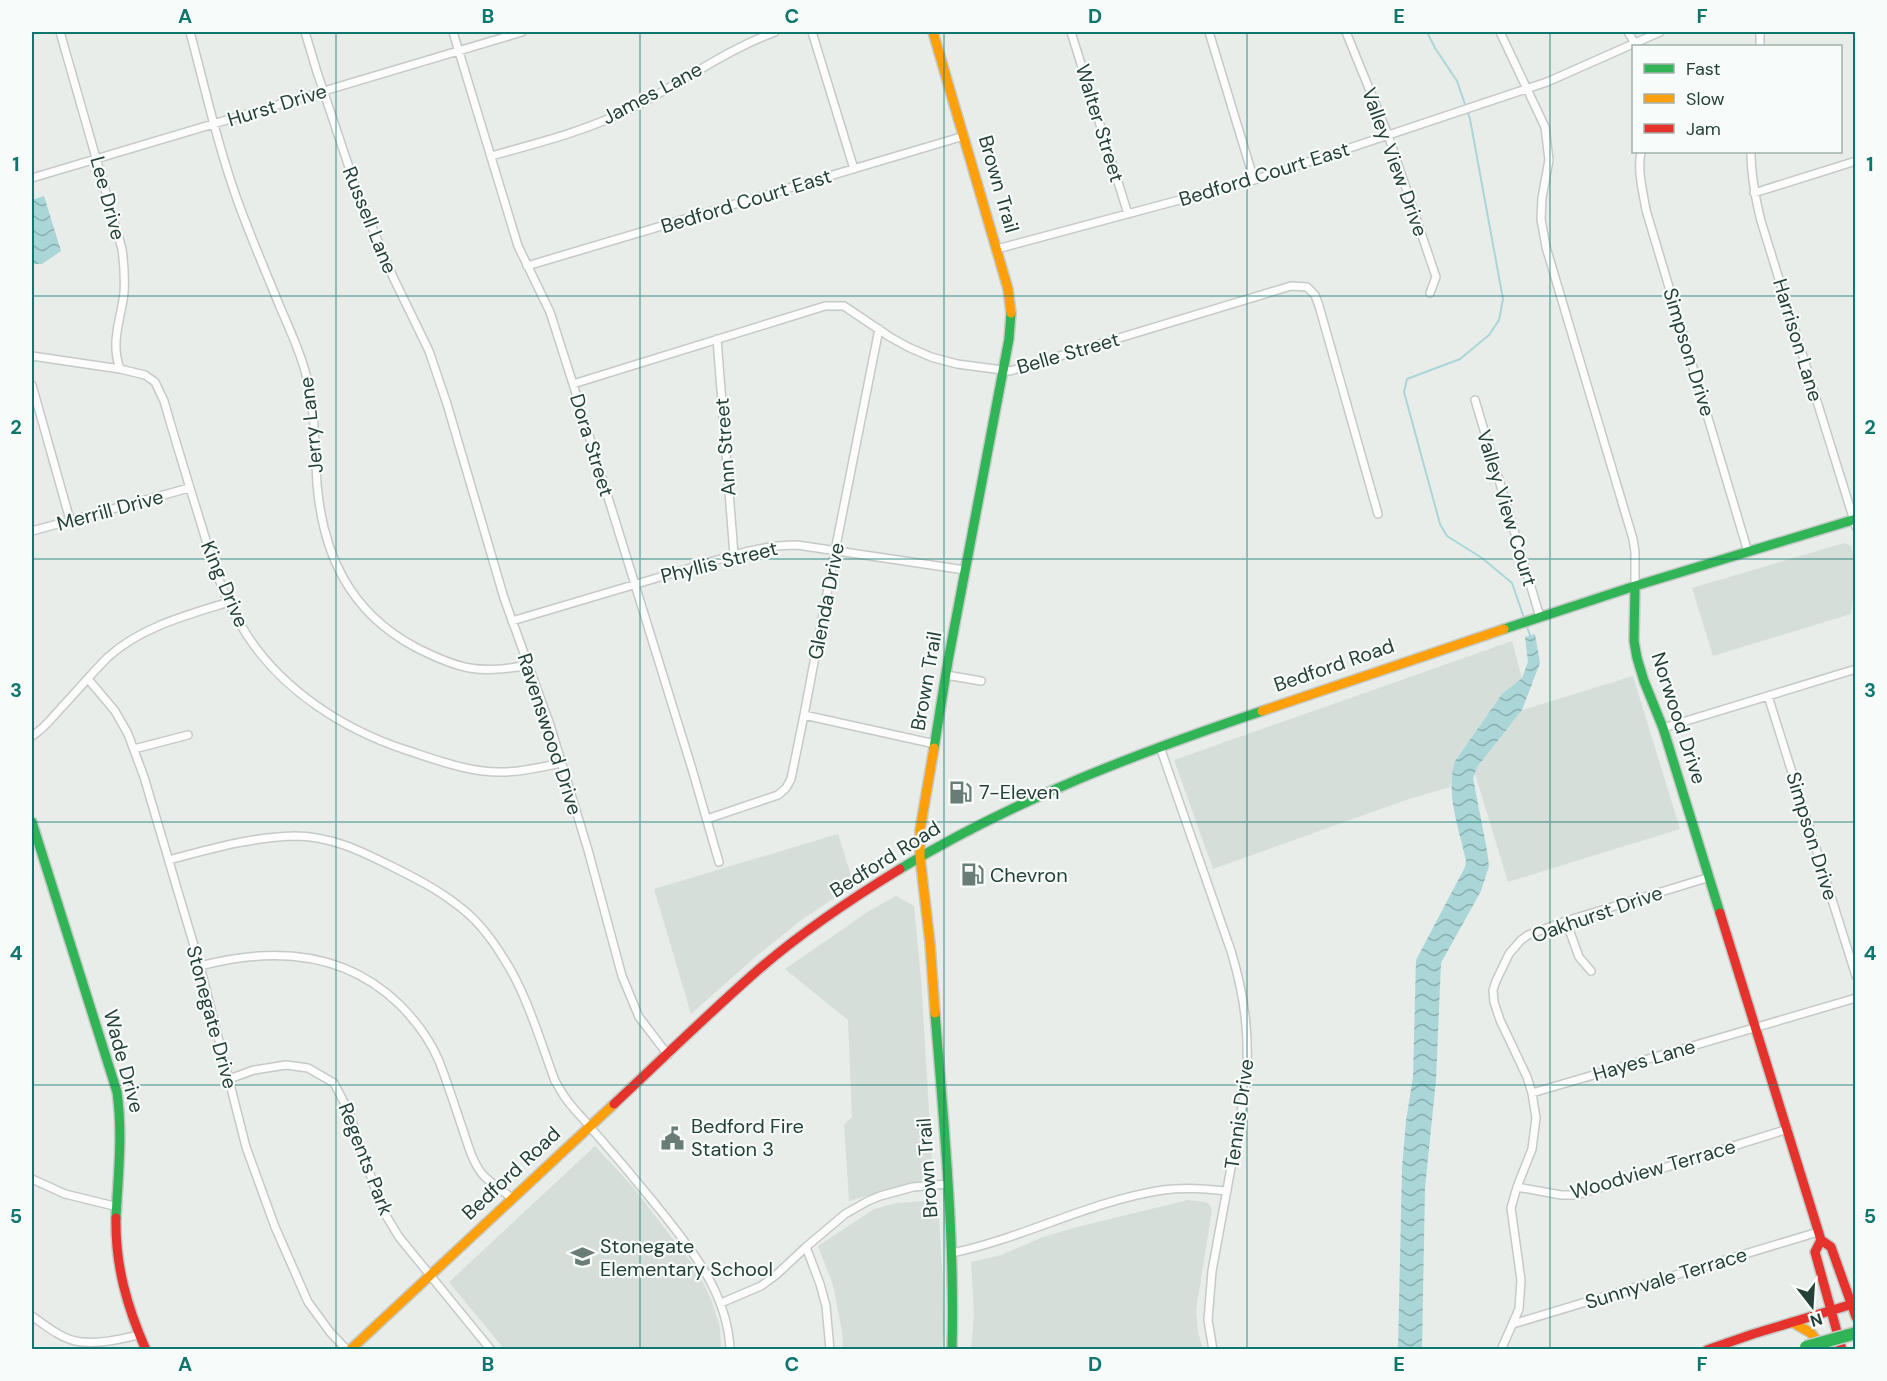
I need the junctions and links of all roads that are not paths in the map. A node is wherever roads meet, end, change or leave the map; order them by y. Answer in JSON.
{"nodes":[{"id":1,"x":60,"y":32,"type":"edge"},
{"id":2,"x":190,"y":32,"type":"edge"},
{"id":3,"x":305,"y":32,"type":"edge"},
{"id":4,"x":453,"y":32,"type":"edge"},
{"id":5,"x":522,"y":32,"type":"edge"},
{"id":6,"x":775,"y":32,"type":"edge"},
{"id":7,"x":812,"y":32,"type":"edge"},
{"id":8,"x":933,"y":32,"type":"edge"},
{"id":9,"x":1071,"y":32,"type":"edge"},
{"id":10,"x":1209,"y":32,"type":"edge"},
{"id":11,"x":1346,"y":32,"type":"edge"},
{"id":12,"x":1500,"y":32,"type":"edge"},
{"id":13,"x":1628,"y":32,"type":"edge"},
{"id":14,"x":1660,"y":32,"type":"edge"},
{"id":15,"x":1636,"y":45,"type":"edge"},
{"id":16,"x":1632,"y":47,"type":"edge"},
{"id":17,"x":459,"y":50,"type":"junction"},
{"id":18,"x":1528,"y":88,"type":"junction"},
{"id":19,"x":323,"y":91,"type":"junction"},
{"id":20,"x":214,"y":123,"type":"junction"},
{"id":21,"x":1388,"y":135,"type":"junction"},
{"id":22,"x":964,"y":136,"type":"junction"},
{"id":23,"x":1641,"y":153,"type":"edge"},
{"id":24,"x":1751,"y":153,"type":"edge"},
{"id":25,"x":491,"y":156,"type":"junction"},
{"id":26,"x":98,"y":158,"type":"junction"},
{"id":27,"x":1856,"y":161,"type":"edge"},
{"id":28,"x":854,"y":169,"type":"junction"},
{"id":29,"x":32,"y":178,"type":"edge"},
{"id":30,"x":1254,"y":180,"type":"junction"},
{"id":31,"x":1754,"y":193,"type":"junction"},
{"id":32,"x":1128,"y":214,"type":"junction"},
{"id":33,"x":997,"y":249,"type":"junction"},
{"id":34,"x":527,"y":266,"type":"junction"},
{"id":35,"x":1430,"y":293,"type":"dead end"},
{"id":36,"x":879,"y":329,"type":"junction"},
{"id":37,"x":717,"y":339,"type":"junction"},
{"id":38,"x":32,"y":356,"type":"edge"},
{"id":39,"x":120,"y":369,"type":"junction"},
{"id":40,"x":1002,"y":371,"type":"junction"},
{"id":41,"x":573,"y":384,"type":"junction"},
{"id":42,"x":32,"y":385,"type":"edge"},
{"id":43,"x":1475,"y":400,"type":"dead end"},
{"id":44,"x":447,"y":404,"type":"joint"},
{"id":45,"x":189,"y":488,"type":"junction"},
{"id":46,"x":1378,"y":514,"type":"dead end"},
{"id":47,"x":70,"y":520,"type":"junction"},
{"id":48,"x":1855,"y":522,"type":"edge"},
{"id":49,"x":32,"y":531,"type":"edge"},
{"id":50,"x":835,"y":551,"type":"junction"},
{"id":51,"x":1748,"y":552,"type":"junction"},
{"id":52,"x":734,"y":555,"type":"junction"},
{"id":53,"x":965,"y":570,"type":"junction"},
{"id":54,"x":634,"y":585,"type":"junction"},
{"id":55,"x":1635,"y":586,"type":"junction"},
{"id":56,"x":228,"y":602,"type":"junction"},
{"id":57,"x":1530,"y":620,"type":"junction"},
{"id":58,"x":512,"y":621,"type":"junction"},
{"id":59,"x":528,"y":665,"type":"junction"},
{"id":60,"x":1856,"y":669,"type":"edge"},
{"id":61,"x":946,"y":675,"type":"junction"},
{"id":62,"x":88,"y":679,"type":"junction"},
{"id":63,"x":981,"y":681,"type":"dead end"},
{"id":64,"x":1768,"y":696,"type":"junction"},
{"id":65,"x":804,"y":715,"type":"junction"},
{"id":66,"x":1663,"y":728,"type":"junction"},
{"id":67,"x":188,"y":735,"type":"dead end"},
{"id":68,"x":32,"y":736,"type":"edge"},
{"id":69,"x":935,"y":744,"type":"junction"},
{"id":70,"x":1160,"y":747,"type":"junction"},
{"id":71,"x":134,"y":748,"type":"junction"},
{"id":72,"x":561,"y":763,"type":"junction"},
{"id":73,"x":707,"y":819,"type":"junction"},
{"id":74,"x":32,"y":826,"type":"edge"},
{"id":75,"x":920,"y":857,"type":"junction"},
{"id":76,"x":169,"y":860,"type":"junction"},
{"id":77,"x":719,"y":862,"type":"dead end"},
{"id":78,"x":1710,"y":877,"type":"junction"},
{"id":79,"x":1566,"y":921,"type":"junction"},
{"id":80,"x":200,"y":966,"type":"junction"},
{"id":81,"x":1592,"y":971,"type":"dead end"},
{"id":82,"x":1856,"y":976,"type":"edge"},
{"id":83,"x":1856,"y":998,"type":"edge"},
{"id":84,"x":1756,"y":1027,"type":"junction"},
{"id":85,"x":668,"y":1055,"type":"junction"},
{"id":86,"x":229,"y":1078,"type":"junction"},
{"id":87,"x":1532,"y":1093,"type":"junction"},
{"id":88,"x":589,"y":1126,"type":"junction"},
{"id":89,"x":1788,"y":1129,"type":"junction"},
{"id":90,"x":32,"y":1179,"type":"edge"},
{"id":91,"x":948,"y":1184,"type":"junction"},
{"id":92,"x":1517,"y":1186,"type":"junction"},
{"id":93,"x":1227,"y":1191,"type":"junction"},
{"id":94,"x":512,"y":1198,"type":"junction"},
{"id":95,"x":118,"y":1207,"type":"junction"},
{"id":96,"x":1820,"y":1236,"type":"junction"},
{"id":97,"x":806,"y":1247,"type":"junction"},
{"id":98,"x":951,"y":1253,"type":"junction"},
{"id":99,"x":430,"y":1276,"type":"junction"},
{"id":100,"x":721,"y":1303,"type":"junction"},
{"id":101,"x":1854,"y":1304,"type":"edge"},
{"id":102,"x":1831,"y":1310,"type":"junction"},
{"id":103,"x":32,"y":1316,"type":"edge"},
{"id":104,"x":1856,"y":1317,"type":"edge"},
{"id":105,"x":1792,"y":1322,"type":"junction"},
{"id":106,"x":1513,"y":1324,"type":"junction"},
{"id":107,"x":1856,"y":1333,"type":"edge"},
{"id":108,"x":140,"y":1335,"type":"junction"},
{"id":109,"x":1806,"y":1347,"type":"dead end"},
{"id":110,"x":146,"y":1350,"type":"edge"},
{"id":111,"x":349,"y":1350,"type":"edge"},
{"id":112,"x":491,"y":1350,"type":"edge"},
{"id":113,"x":730,"y":1350,"type":"edge"},
{"id":114,"x":830,"y":1350,"type":"edge"},
{"id":115,"x":952,"y":1350,"type":"edge"},
{"id":116,"x":1213,"y":1350,"type":"edge"},
{"id":117,"x":1501,"y":1350,"type":"edge"},
{"id":118,"x":1707,"y":1350,"type":"edge"},
{"id":119,"x":1824,"y":1350,"type":"edge"},
{"id":120,"x":1842,"y":1350,"type":"edge"}],
"edges":[{"from":1,"to":26,"type":"street","name":"Lee Drive"},
{"from":2,"to":20,"type":"street","name":"Jerry Lane"},
{"from":3,"to":19,"type":"street","name":"Russell Lane"},
{"from":4,"to":17,"type":"street","name":"Dora Street"},
{"from":5,"to":17,"type":"street","name":"Hurst Drive"},
{"from":6,"to":25,"type":"street","name":"James Lane"},
{"from":7,"to":28,"type":"street"},
{"from":8,"to":22,"type":"main road","name":"Brown Trail"},
{"from":9,"to":32,"type":"street","name":"Walter Street"},
{"from":10,"to":30,"type":"street"},
{"from":11,"to":21,"type":"street","name":"Valley View Drive"},
{"from":12,"to":18,"type":"street","name":"Norwood Drive"},
{"from":13,"to":15,"type":"street"},
{"from":14,"to":15,"type":"street","name":"Bedford Court East"},
{"from":16,"to":18,"type":"street","name":"Bedford Court East"},
{"from":17,"to":19,"type":"street","name":"Hurst Drive"},
{"from":17,"to":25,"type":"street","name":"Dora Street"},
{"from":18,"to":21,"type":"street","name":"Bedford Court East"},
{"from":18,"to":55,"type":"street","name":"Norwood Drive"},
{"from":19,"to":20,"type":"street","name":"Hurst Drive"},
{"from":19,"to":44,"type":"street","name":"Russell Lane"},
{"from":20,"to":26,"type":"street","name":"Hurst Drive"},
{"from":20,"to":59,"type":"street","name":"Jerry Lane"},
{"from":21,"to":30,"type":"street","name":"Bedford Court East"},
{"from":21,"to":35,"type":"street","name":"Valley View Drive"},
{"from":22,"to":28,"type":"street","name":"Bedford Court East"},
{"from":22,"to":33,"type":"main road","name":"Brown Trail"},
{"from":23,"to":51,"type":"street","name":"Simpson Drive"},
{"from":24,"to":31,"type":"street","name":"Harrison Lane"},
{"from":25,"to":34,"type":"street","name":"Dora Street"},
{"from":26,"to":29,"type":"street","name":"Hurst Drive"},
{"from":26,"to":39,"type":"street","name":"Lee Drive"},
{"from":27,"to":31,"type":"street"},
{"from":28,"to":34,"type":"street","name":"Bedford Court East"},
{"from":30,"to":32,"type":"street","name":"Bedford Court East"},
{"from":31,"to":48,"type":"street","name":"Harrison Lane"},
{"from":32,"to":33,"type":"street","name":"Bedford Court East"},
{"from":33,"to":40,"type":"main road","name":"Brown Trail"},
{"from":34,"to":41,"type":"street","name":"Dora Street"},
{"from":36,"to":37,"type":"street","name":"Belle Street"},
{"from":36,"to":40,"type":"street","name":"Belle Street"},
{"from":36,"to":50,"type":"street","name":"Glenda Drive"},
{"from":37,"to":41,"type":"street","name":"Belle Street"},
{"from":37,"to":52,"type":"street","name":"Ann Street"},
{"from":38,"to":39,"type":"street","name":"King Drive"},
{"from":39,"to":45,"type":"street","name":"King Drive"},
{"from":40,"to":46,"type":"street","name":"Belle Street"},
{"from":40,"to":53,"type":"main road","name":"Brown Trail"},
{"from":41,"to":54,"type":"street","name":"Dora Street"},
{"from":42,"to":47,"type":"street"},
{"from":43,"to":57,"type":"street","name":"Valley View Court"},
{"from":44,"to":58,"type":"street","name":"Ravenswood Drive"},
{"from":45,"to":47,"type":"street","name":"Merrill Drive"},
{"from":45,"to":56,"type":"street","name":"King Drive"},
{"from":47,"to":49,"type":"street","name":"Merrill Drive"},
{"from":48,"to":51,"type":"main road","name":"Bedford Road"},
{"from":50,"to":52,"type":"street","name":"Phyllis Street"},
{"from":50,"to":53,"type":"street","name":"Phyllis Street"},
{"from":50,"to":65,"type":"street","name":"Glenda Drive"},
{"from":51,"to":55,"type":"main road","name":"Bedford Road"},
{"from":52,"to":54,"type":"street","name":"Phyllis Street"},
{"from":53,"to":61,"type":"main road","name":"Brown Trail"},
{"from":54,"to":58,"type":"street","name":"Phyllis Street"},
{"from":54,"to":73,"type":"street","name":"Dora Street"},
{"from":55,"to":57,"type":"main road","name":"Bedford Road"},
{"from":55,"to":66,"type":"main road","name":"Norwood Drive"},
{"from":56,"to":62,"type":"street"},
{"from":56,"to":72,"type":"street","name":"King Drive"},
{"from":57,"to":70,"type":"main road","name":"Bedford Road"},
{"from":58,"to":59,"type":"street","name":"Ravenswood Drive"},
{"from":59,"to":72,"type":"street","name":"Ravenswood Drive"},
{"from":60,"to":64,"type":"street"},
{"from":61,"to":63,"type":"street"},
{"from":61,"to":69,"type":"main road","name":"Brown Trail"},
{"from":62,"to":68,"type":"street"},
{"from":62,"to":71,"type":"street","name":"Stonegate Drive"},
{"from":64,"to":66,"type":"street"},
{"from":64,"to":82,"type":"street","name":"Simpson Drive"},
{"from":65,"to":69,"type":"street"},
{"from":65,"to":73,"type":"street","name":"Glenda Drive"},
{"from":66,"to":78,"type":"main road","name":"Norwood Drive"},
{"from":67,"to":71,"type":"street"},
{"from":69,"to":75,"type":"main road","name":"Brown Trail"},
{"from":70,"to":75,"type":"main road","name":"Bedford Road"},
{"from":70,"to":93,"type":"street","name":"Tennis Drive"},
{"from":71,"to":76,"type":"street","name":"Stonegate Drive"},
{"from":72,"to":85,"type":"street","name":"Ravenswood Drive"},
{"from":73,"to":77,"type":"street","name":"Dora Street"},
{"from":74,"to":95,"type":"main road","name":"Wade Drive"},
{"from":75,"to":85,"type":"main road","name":"Bedford Road"},
{"from":75,"to":91,"type":"main road","name":"Brown Trail"},
{"from":76,"to":80,"type":"street","name":"Stonegate Drive"},
{"from":76,"to":88,"type":"street"},
{"from":78,"to":79,"type":"street","name":"Oakhurst Drive"},
{"from":78,"to":84,"type":"main road","name":"Norwood Drive"},
{"from":79,"to":81,"type":"street"},
{"from":79,"to":87,"type":"street","name":"Oakhurst Drive"},
{"from":80,"to":86,"type":"street","name":"Stonegate Drive"},
{"from":80,"to":94,"type":"street"},
{"from":83,"to":84,"type":"street","name":"Hayes Lane"},
{"from":84,"to":87,"type":"street","name":"Hayes Lane"},
{"from":84,"to":89,"type":"main road","name":"Norwood Drive"},
{"from":85,"to":88,"type":"main road","name":"Bedford Road"},
{"from":86,"to":99,"type":"street","name":"Regents Park"},
{"from":86,"to":111,"type":"street","name":"Stonegate Drive"},
{"from":87,"to":92,"type":"street","name":"Oakhurst Drive"},
{"from":88,"to":94,"type":"main road","name":"Bedford Road"},
{"from":88,"to":100,"type":"street"},
{"from":89,"to":92,"type":"street","name":"Woodview Terrace"},
{"from":89,"to":96,"type":"main road","name":"Norwood Drive"},
{"from":90,"to":95,"type":"street"},
{"from":91,"to":97,"type":"street"},
{"from":91,"to":98,"type":"main road","name":"Brown Trail"},
{"from":92,"to":106,"type":"street","name":"Oakhurst Drive"},
{"from":93,"to":98,"type":"street"},
{"from":93,"to":116,"type":"street","name":"Tennis Drive"},
{"from":94,"to":99,"type":"main road","name":"Bedford Road"},
{"from":95,"to":108,"type":"main road","name":"Wade Drive"},
{"from":96,"to":101,"type":"main road","name":"Norwood Drive"},
{"from":96,"to":102,"type":"main road","name":"Norwood Drive"},
{"from":96,"to":106,"type":"street","name":"Sunnyvale Terrace"},
{"from":97,"to":100,"type":"street"},
{"from":97,"to":114,"type":"street"},
{"from":98,"to":115,"type":"main road","name":"Brown Trail"},
{"from":99,"to":111,"type":"main road","name":"Bedford Road"},
{"from":99,"to":112,"type":"street","name":"Regents Park"},
{"from":100,"to":113,"type":"street"},
{"from":101,"to":102,"type":"main road"},
{"from":101,"to":104,"type":"main road","name":"Norwood Drive"},
{"from":102,"to":105,"type":"main road"},
{"from":102,"to":120,"type":"main road","name":"Norwood Drive"},
{"from":103,"to":108,"type":"street"},
{"from":105,"to":118,"type":"main road"},
{"from":105,"to":119,"type":"main road"},
{"from":106,"to":117,"type":"street","name":"Oakhurst Drive"},
{"from":107,"to":109,"type":"main road","bridge":true},
{"from":108,"to":110,"type":"main road","name":"Wade Drive"}]}
